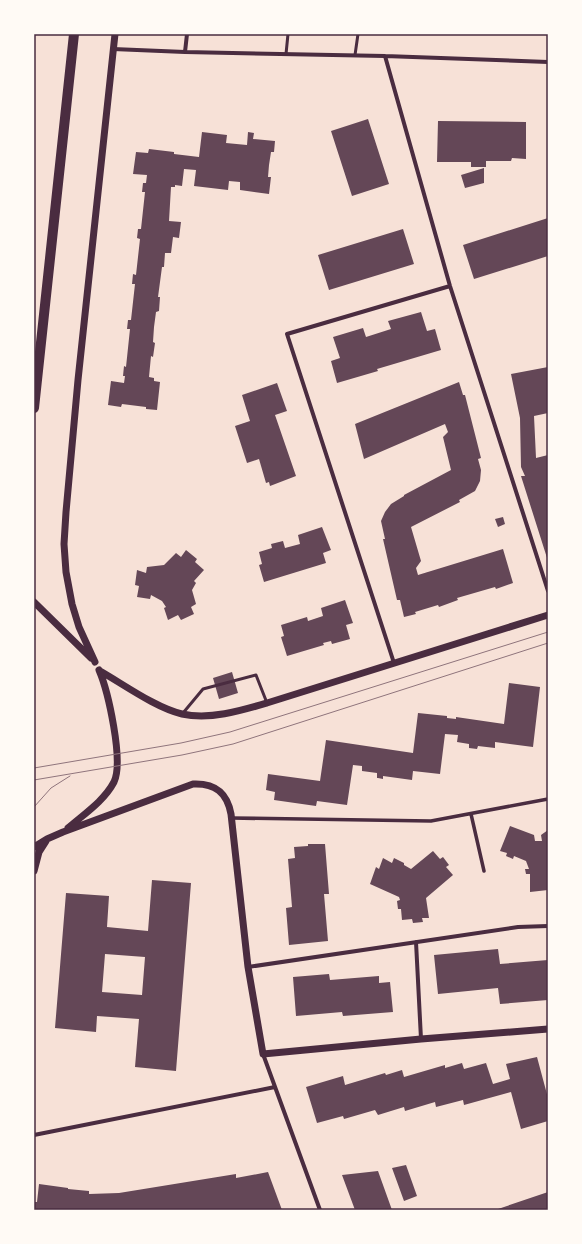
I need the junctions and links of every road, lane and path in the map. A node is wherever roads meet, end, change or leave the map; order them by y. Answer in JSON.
{"nodes":[{"id":1,"x":74,"y":34,"type":"edge"},
{"id":2,"x":115,"y":34,"type":"edge"},
{"id":3,"x":188,"y":34,"type":"edge"},
{"id":4,"x":288,"y":34,"type":"edge"},
{"id":5,"x":358,"y":34,"type":"edge"},
{"id":6,"x":113,"y":48,"type":"junction"},
{"id":7,"x":185,"y":52,"type":"junction"},
{"id":8,"x":286,"y":54,"type":"junction"},
{"id":9,"x":355,"y":55,"type":"junction"},
{"id":10,"x":385,"y":56,"type":"junction"},
{"id":11,"x":548,"y":62,"type":"edge"},
{"id":12,"x":450,"y":286,"type":"junction"},
{"id":13,"x":34,"y":408,"type":"edge"},
{"id":14,"x":548,"y":591,"type":"edge"},
{"id":15,"x":34,"y":602,"type":"edge"},
{"id":16,"x":548,"y":615,"type":"edge"},
{"id":17,"x":95,"y":662,"type":"junction"},
{"id":18,"x":394,"y":663,"type":"junction"},
{"id":19,"x":100,"y":671,"type":"junction"},
{"id":20,"x":266,"y":703,"type":"junction"},
{"id":21,"x":182,"y":714,"type":"junction"},
{"id":22,"x":548,"y":799,"type":"edge"},
{"id":23,"x":471,"y":814,"type":"junction"},
{"id":24,"x":231,"y":818,"type":"junction"},
{"id":25,"x":63,"y":832,"type":"junction"},
{"id":26,"x":47,"y":839,"type":"junction"},
{"id":27,"x":34,"y":847,"type":"edge"},
{"id":28,"x":484,"y":871,"type":"dead end"},
{"id":29,"x":34,"y":872,"type":"edge"},
{"id":30,"x":548,"y":926,"type":"edge"},
{"id":31,"x":416,"y":942,"type":"junction"},
{"id":32,"x":248,"y":967,"type":"junction"},
{"id":33,"x":548,"y":1029,"type":"edge"},
{"id":34,"x":421,"y":1039,"type":"junction"},
{"id":35,"x":264,"y":1054,"type":"junction"},
{"id":36,"x":275,"y":1088,"type":"junction"},
{"id":37,"x":34,"y":1135,"type":"edge"},
{"id":38,"x":320,"y":1210,"type":"edge"}],
"edges":[{"from":1,"to":13,"type":"main road"},
{"from":2,"to":6,"type":"street"},
{"from":3,"to":7,"type":"street"},
{"from":4,"to":8,"type":"lane"},
{"from":5,"to":9,"type":"lane"},
{"from":6,"to":7,"type":"street"},
{"from":6,"to":17,"type":"street"},
{"from":7,"to":8,"type":"street"},
{"from":8,"to":9,"type":"street"},
{"from":9,"to":10,"type":"street"},
{"from":10,"to":11,"type":"street"},
{"from":10,"to":12,"type":"street"},
{"from":12,"to":14,"type":"street"},
{"from":12,"to":18,"type":"street"},
{"from":15,"to":17,"type":"street"},
{"from":16,"to":18,"type":"street"},
{"from":17,"to":19,"type":"street"},
{"from":18,"to":20,"type":"street"},
{"from":19,"to":21,"type":"street"},
{"from":19,"to":25,"type":"street"},
{"from":20,"to":21,"type":"street"},
{"from":20,"to":21,"type":"lane"},
{"from":22,"to":23,"type":"street"},
{"from":23,"to":24,"type":"street"},
{"from":23,"to":28,"type":"street"},
{"from":24,"to":25,"type":"street"},
{"from":24,"to":32,"type":"street"},
{"from":25,"to":26,"type":"street"},
{"from":26,"to":27,"type":"street"},
{"from":26,"to":29,"type":"street"},
{"from":30,"to":31,"type":"street"},
{"from":31,"to":32,"type":"street"},
{"from":31,"to":34,"type":"street"},
{"from":32,"to":35,"type":"street"},
{"from":33,"to":34,"type":"street"},
{"from":34,"to":35,"type":"street"},
{"from":35,"to":36,"type":"street"},
{"from":36,"to":37,"type":"street"},
{"from":36,"to":38,"type":"street"}]}
